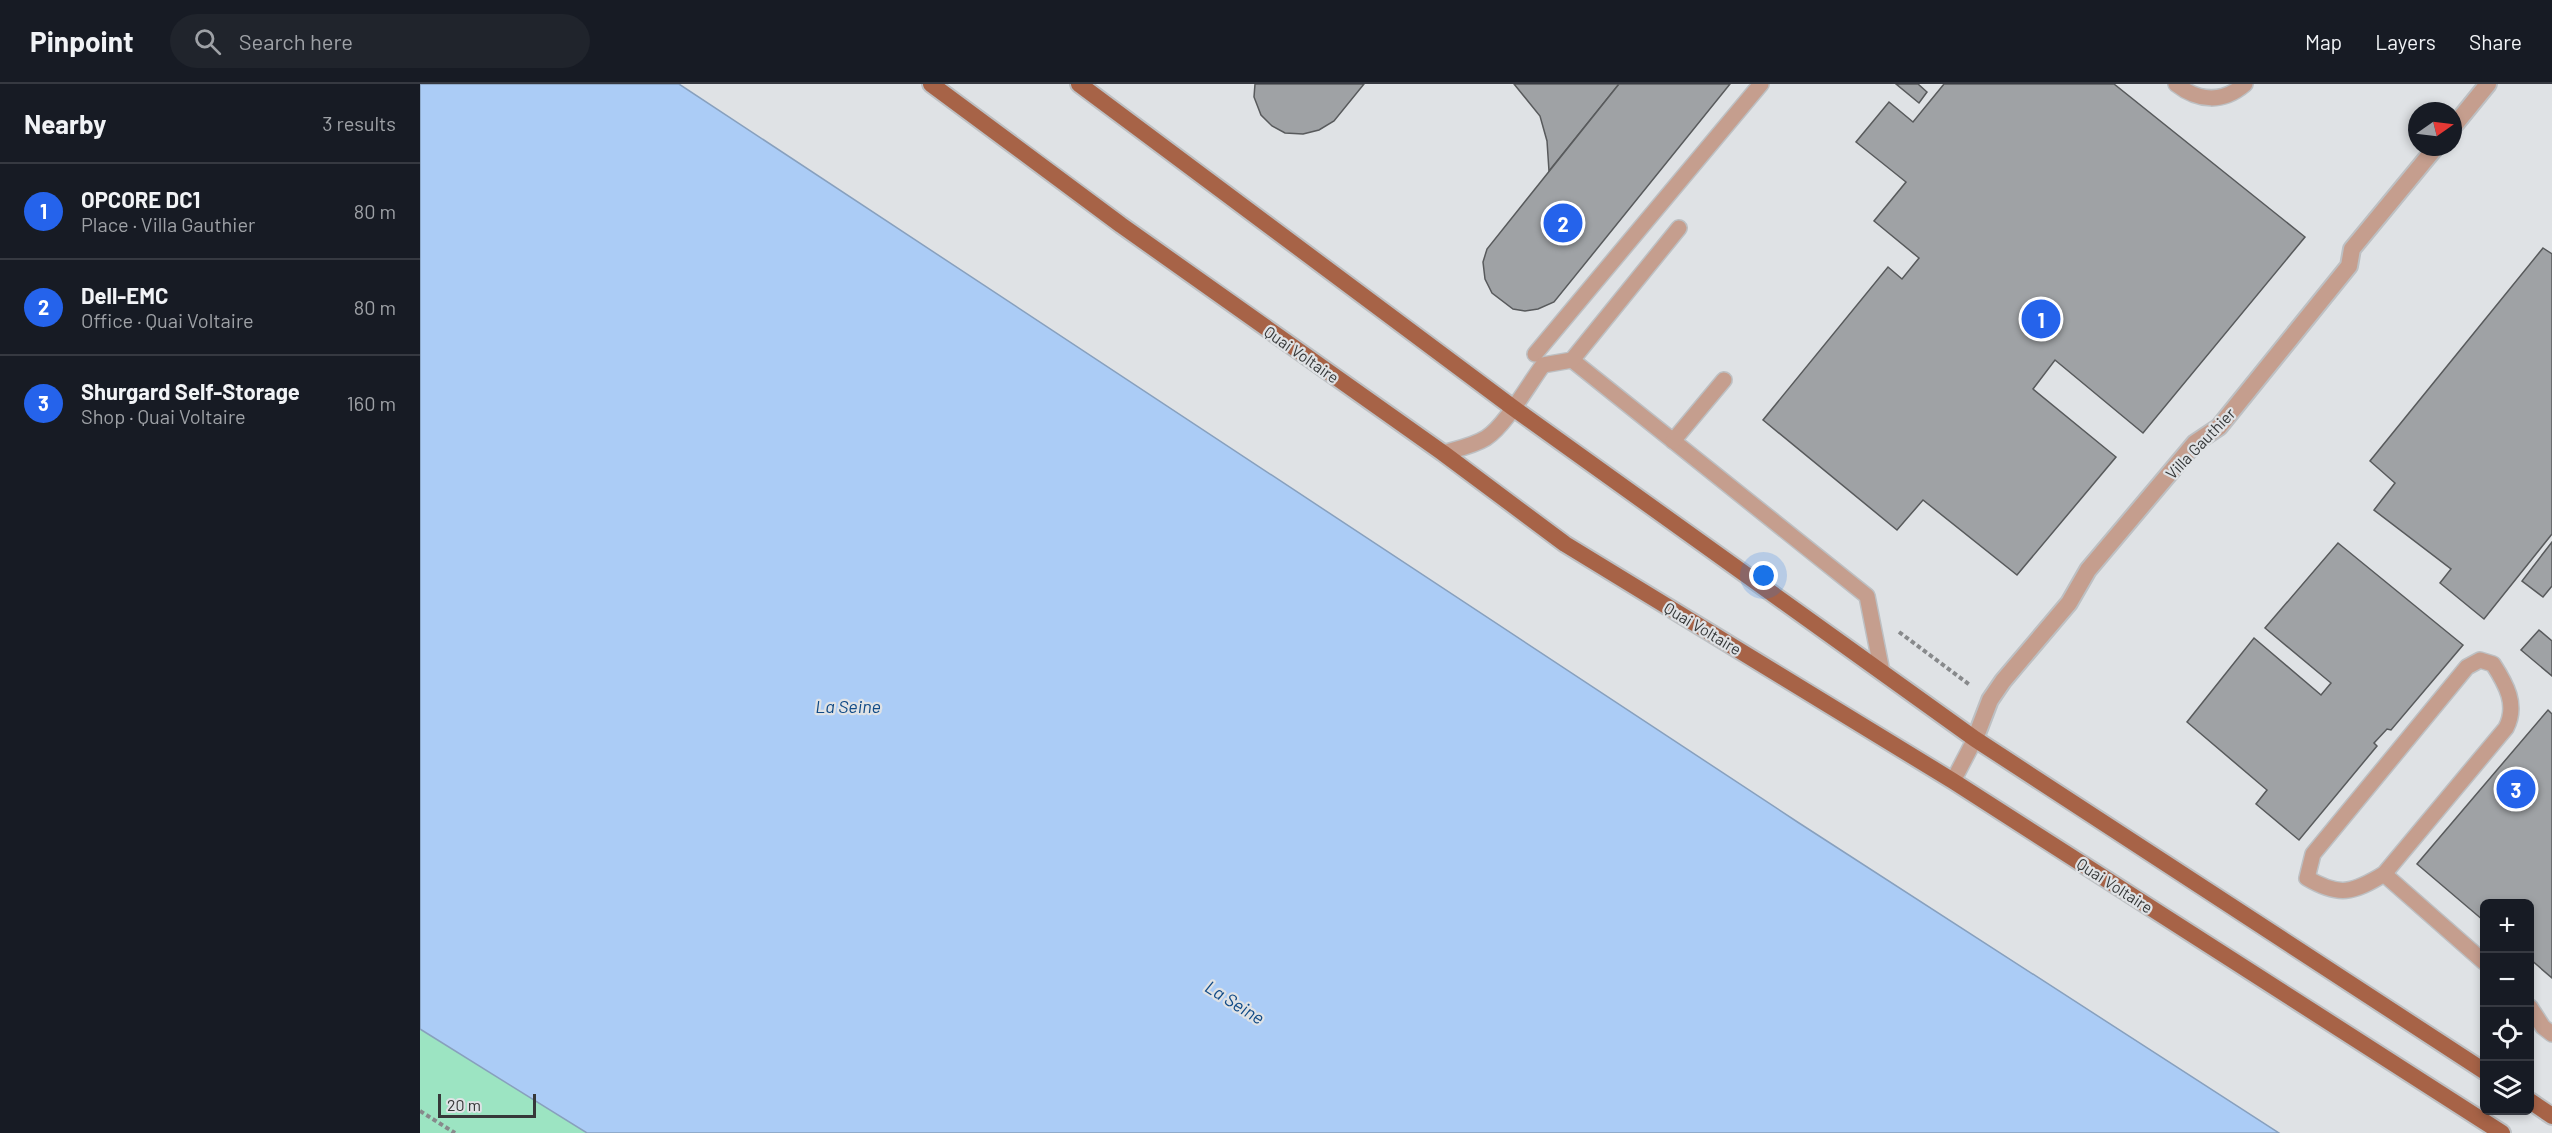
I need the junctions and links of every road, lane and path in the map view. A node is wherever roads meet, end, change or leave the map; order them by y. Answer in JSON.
{"nodes":[{"id":1,"x":931,"y":84,"type":"edge"},
{"id":2,"x":1079,"y":84,"type":"edge"},
{"id":3,"x":1761,"y":84,"type":"edge"},
{"id":4,"x":2176,"y":84,"type":"edge"},
{"id":5,"x":2245,"y":84,"type":"edge"},
{"id":6,"x":2488,"y":84,"type":"edge"},
{"id":7,"x":2462,"y":116,"type":"edge"},
{"id":8,"x":2429,"y":156,"type":"edge"},
{"id":9,"x":1680,"y":228,"type":"dead end"},
{"id":10,"x":1535,"y":354,"type":"dead end"},
{"id":11,"x":1572,"y":360,"type":"junction"},
{"id":12,"x":1724,"y":380,"type":"dead end"},
{"id":13,"x":1512,"y":407,"type":"junction"},
{"id":14,"x":1673,"y":441,"type":"junction"},
{"id":15,"x":1443,"y":453,"type":"junction"},
{"id":16,"x":1882,"y":672,"type":"junction"},
{"id":17,"x":1975,"y":739,"type":"junction"},
{"id":18,"x":1953,"y":781,"type":"junction"},
{"id":19,"x":2384,"y":874,"type":"junction"},
{"id":20,"x":2480,"y":958,"type":"edge"},
{"id":21,"x":2534,"y":1014,"type":"edge"},
{"id":22,"x":2552,"y":1034,"type":"edge"},
{"id":23,"x":2480,"y":1068,"type":"edge"},
{"id":24,"x":2534,"y":1104,"type":"edge"},
{"id":25,"x":420,"y":1111,"type":"edge"},
{"id":26,"x":2552,"y":1116,"type":"edge"},
{"id":27,"x":454,"y":1133,"type":"edge"},
{"id":28,"x":2502,"y":1133,"type":"edge"}],
"edges":[{"from":1,"to":15,"type":"main road","name":"Quai Voltaire"},
{"from":2,"to":13,"type":"main road"},
{"from":3,"to":10,"type":"lane"},
{"from":4,"to":5,"type":"lane"},
{"from":6,"to":7,"type":"street"},
{"from":8,"to":17,"type":"street","name":"Villa Gauthier"},
{"from":9,"to":11,"type":"lane"},
{"from":11,"to":13,"type":"lane"},
{"from":11,"to":14,"type":"lane"},
{"from":12,"to":14,"type":"lane"},
{"from":13,"to":15,"type":"lane"},
{"from":13,"to":16,"type":"main road"},
{"from":14,"to":16,"type":"lane"},
{"from":15,"to":18,"type":"main road","name":"Quai Voltaire"},
{"from":16,"to":17,"type":"main road"},
{"from":17,"to":18,"type":"lane"},
{"from":17,"to":23,"type":"main road"},
{"from":18,"to":28,"type":"main road","name":"Quai Voltaire"},
{"from":19,"to":19,"type":"lane"},
{"from":19,"to":20,"type":"lane"},
{"from":21,"to":22,"type":"lane"},
{"from":24,"to":26,"type":"main road"},
{"from":25,"to":27,"type":"path"}]}
